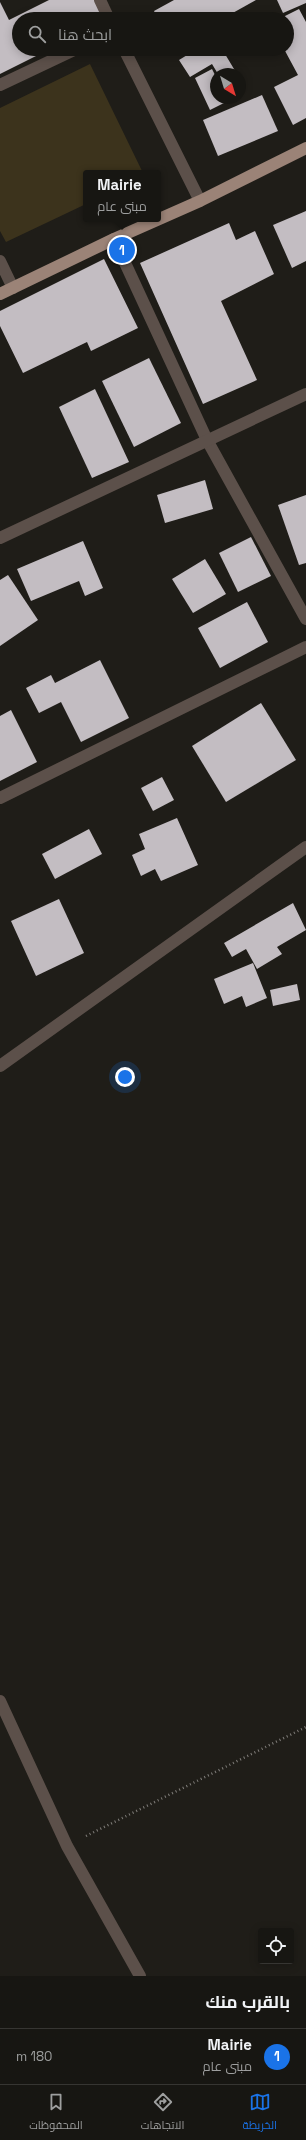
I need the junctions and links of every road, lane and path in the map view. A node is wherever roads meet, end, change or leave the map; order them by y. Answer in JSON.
{"nodes":[{"id":1,"x":100,"y":0,"type":"edge"},
{"id":2,"x":106,"y":12,"type":"edge"},
{"id":3,"x":61,"y":56,"type":"edge"},
{"id":4,"x":128,"y":56,"type":"edge"},
{"id":5,"x":0,"y":85,"type":"edge"},
{"id":6,"x":306,"y":148,"type":"edge"},
{"id":7,"x":200,"y":201,"type":"junction"},
{"id":8,"x":161,"y":218,"type":"edge"},
{"id":9,"x":152,"y":222,"type":"edge"},
{"id":10,"x":114,"y":239,"type":"junction"},
{"id":11,"x":0,"y":261,"type":"edge"},
{"id":12,"x":13,"y":288,"type":"junction"},
{"id":13,"x":0,"y":294,"type":"edge"},
{"id":14,"x":306,"y":394,"type":"edge"},
{"id":15,"x":207,"y":440,"type":"junction"},
{"id":16,"x":0,"y":538,"type":"edge"},
{"id":17,"x":306,"y":619,"type":"edge"},
{"id":18,"x":306,"y":647,"type":"edge"},
{"id":19,"x":0,"y":798,"type":"edge"},
{"id":20,"x":306,"y":847,"type":"edge"},
{"id":21,"x":0,"y":1066,"type":"edge"},
{"id":22,"x":0,"y":1701,"type":"edge"},
{"id":23,"x":306,"y":1727,"type":"edge"},
{"id":24,"x":67,"y":1846,"type":"junction"},
{"id":25,"x":140,"y":1976,"type":"edge"}],
"edges":[{"from":1,"to":2,"type":"street"},
{"from":3,"to":5,"type":"street"},
{"from":4,"to":7,"type":"street"},
{"from":6,"to":7,"type":"main road"},
{"from":7,"to":8,"type":"main road"},
{"from":9,"to":10,"type":"main road"},
{"from":10,"to":12,"type":"main road"},
{"from":10,"to":15,"type":"street"},
{"from":11,"to":12,"type":"street"},
{"from":12,"to":13,"type":"main road"},
{"from":14,"to":15,"type":"street"},
{"from":15,"to":16,"type":"street"},
{"from":15,"to":17,"type":"street"},
{"from":18,"to":19,"type":"street"},
{"from":20,"to":21,"type":"street"},
{"from":22,"to":24,"type":"street"},
{"from":23,"to":24,"type":"path"},
{"from":24,"to":25,"type":"street"}]}
